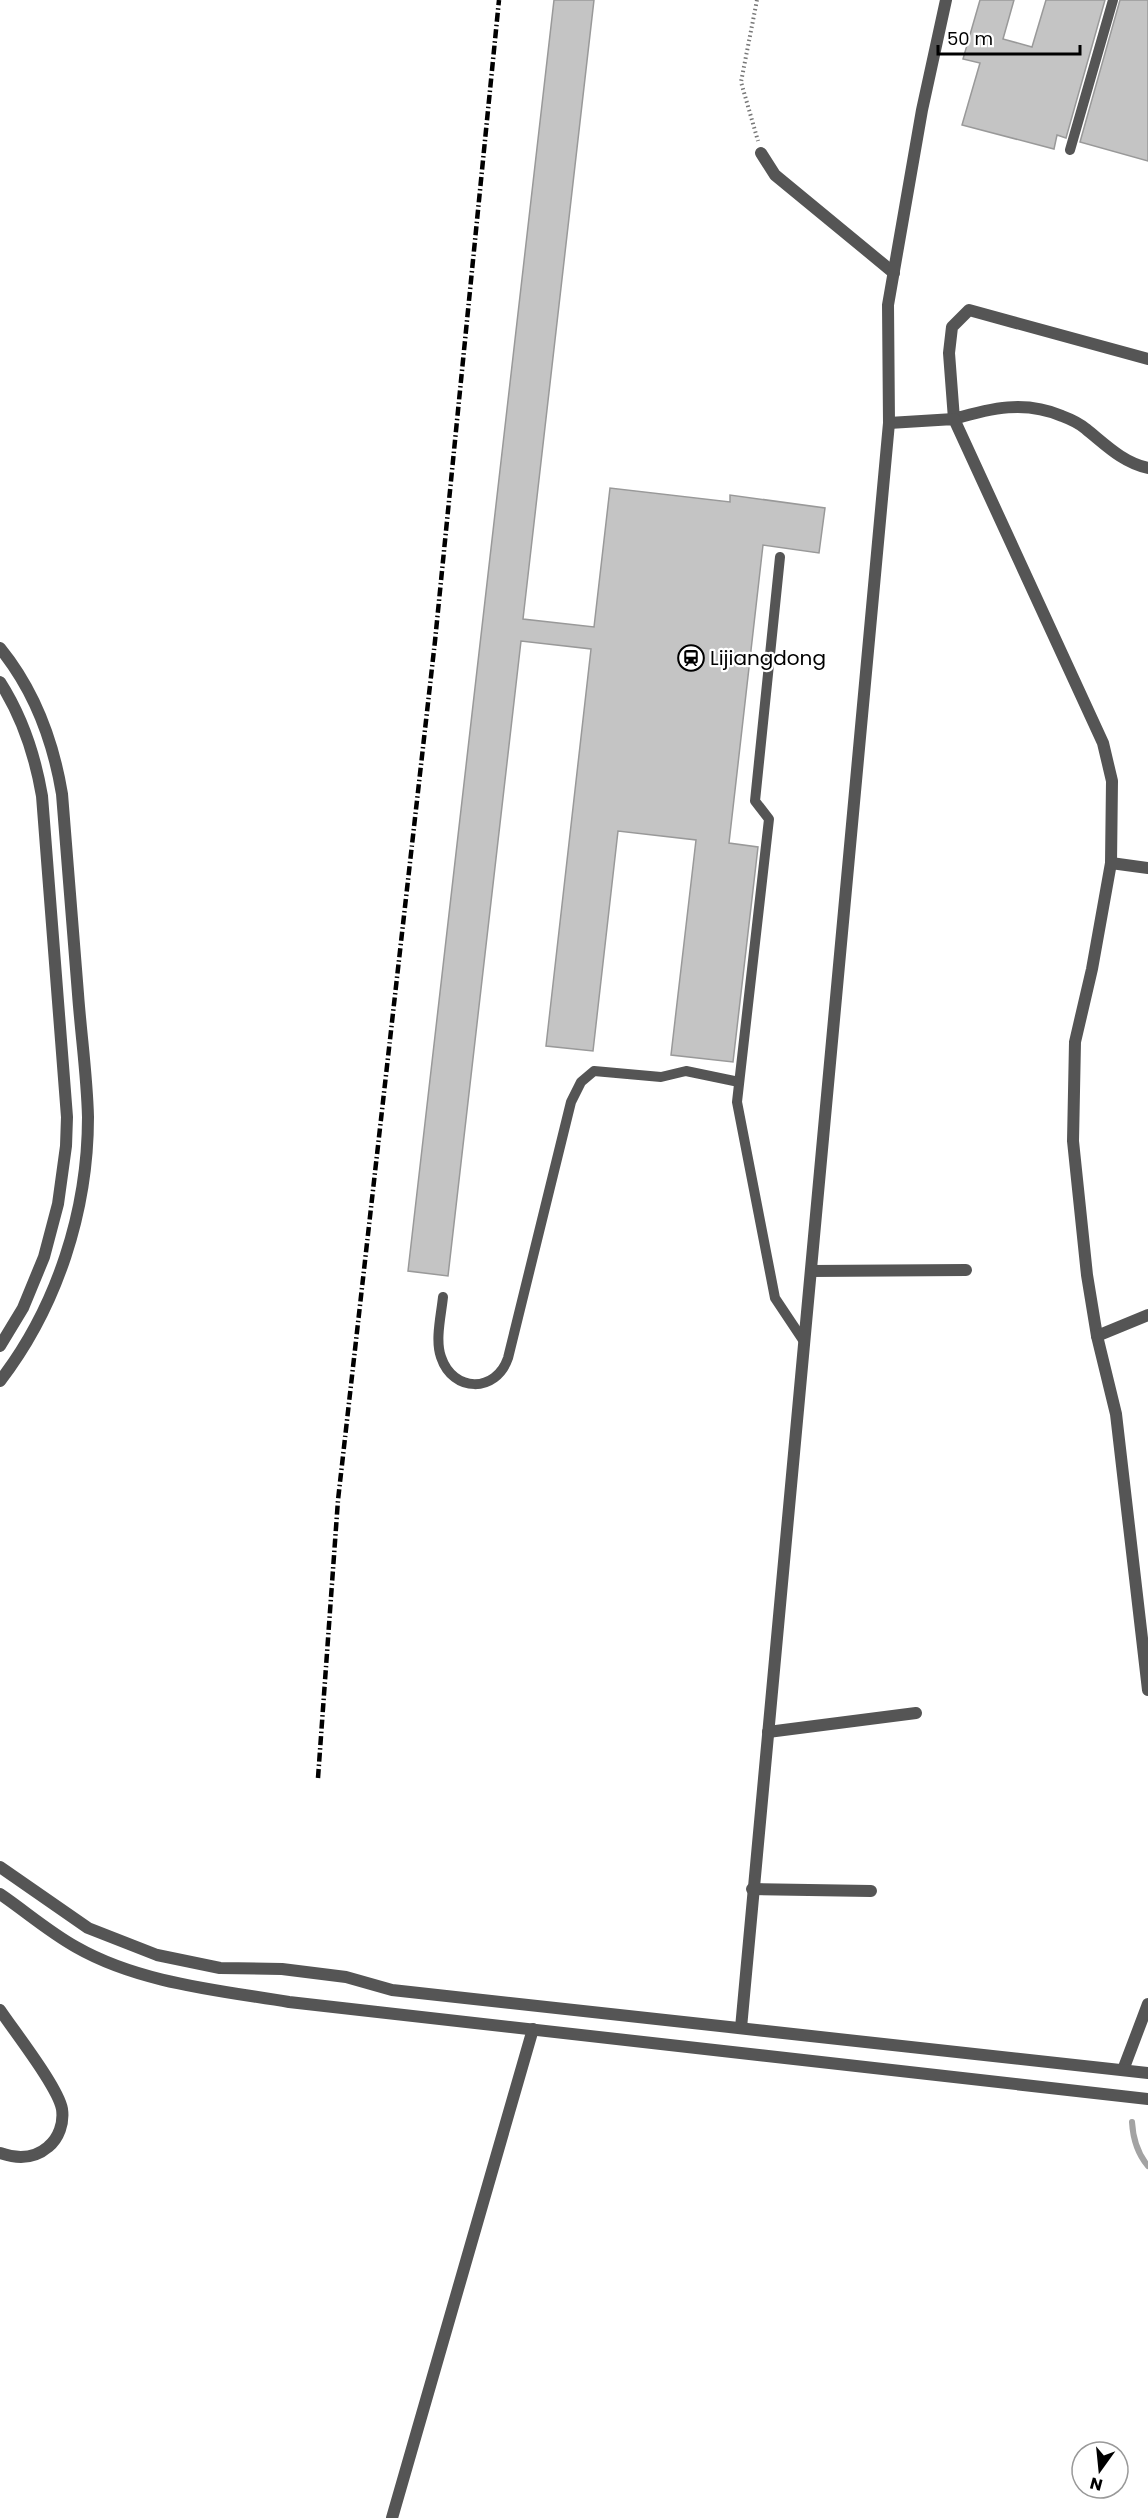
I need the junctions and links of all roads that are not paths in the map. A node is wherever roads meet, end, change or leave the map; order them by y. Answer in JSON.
{"nodes":[{"id":1,"x":945,"y":0,"type":"edge"},
{"id":2,"x":1113,"y":0,"type":"edge"},
{"id":3,"x":1070,"y":150,"type":"dead end"},
{"id":4,"x":761,"y":153,"type":"road end"},
{"id":5,"x":894,"y":273,"type":"junction"},
{"id":6,"x":1148,"y":359,"type":"edge"},
{"id":7,"x":954,"y":419,"type":"junction"},
{"id":8,"x":889,"y":423,"type":"junction"},
{"id":9,"x":1148,"y":468,"type":"edge"},
{"id":10,"x":780,"y":557,"type":"dead end"},
{"id":11,"x":0,"y":648,"type":"edge"},
{"id":12,"x":0,"y":682,"type":"edge"},
{"id":13,"x":1111,"y":863,"type":"junction"},
{"id":14,"x":1148,"y":868,"type":"edge"},
{"id":15,"x":739,"y":1082,"type":"junction"},
{"id":16,"x":966,"y":1270,"type":"dead end"},
{"id":17,"x":811,"y":1271,"type":"junction"},
{"id":18,"x":443,"y":1298,"type":"dead end"},
{"id":19,"x":1148,"y":1315,"type":"edge"},
{"id":20,"x":1097,"y":1336,"type":"junction"},
{"id":21,"x":805,"y":1343,"type":"junction"},
{"id":22,"x":0,"y":1346,"type":"edge"},
{"id":23,"x":0,"y":1381,"type":"edge"},
{"id":24,"x":1148,"y":1690,"type":"edge"},
{"id":25,"x":916,"y":1713,"type":"dead end"},
{"id":26,"x":768,"y":1732,"type":"junction"},
{"id":27,"x":0,"y":1866,"type":"edge"},
{"id":28,"x":752,"y":1889,"type":"junction"},
{"id":29,"x":871,"y":1892,"type":"dead end"},
{"id":30,"x":0,"y":1894,"type":"edge"},
{"id":31,"x":1148,"y":2004,"type":"edge"},
{"id":32,"x":0,"y":2010,"type":"edge"},
{"id":33,"x":741,"y":2028,"type":"junction"},
{"id":34,"x":533,"y":2029,"type":"junction"},
{"id":35,"x":1123,"y":2070,"type":"junction"},
{"id":36,"x":1148,"y":2073,"type":"edge"},
{"id":37,"x":1148,"y":2099,"type":"edge"},
{"id":38,"x":0,"y":2153,"type":"edge"},
{"id":39,"x":392,"y":2518,"type":"edge"}],
"edges":[{"from":1,"to":5,"type":"street"},
{"from":2,"to":3,"type":"lane"},
{"from":4,"to":5,"type":"street"},
{"from":5,"to":8,"type":"street"},
{"from":6,"to":7,"type":"street"},
{"from":7,"to":8,"type":"street"},
{"from":7,"to":9,"type":"street"},
{"from":7,"to":13,"type":"street"},
{"from":8,"to":17,"type":"street"},
{"from":10,"to":15,"type":"lane"},
{"from":11,"to":23,"type":"street"},
{"from":12,"to":22,"type":"street"},
{"from":13,"to":14,"type":"street"},
{"from":13,"to":20,"type":"street"},
{"from":15,"to":18,"type":"lane"},
{"from":15,"to":21,"type":"lane"},
{"from":16,"to":17,"type":"street"},
{"from":17,"to":21,"type":"street"},
{"from":19,"to":20,"type":"street"},
{"from":20,"to":24,"type":"street"},
{"from":21,"to":26,"type":"street"},
{"from":25,"to":26,"type":"street"},
{"from":26,"to":28,"type":"street"},
{"from":27,"to":33,"type":"street"},
{"from":28,"to":29,"type":"street"},
{"from":28,"to":33,"type":"street"},
{"from":30,"to":34,"type":"street"},
{"from":31,"to":35,"type":"street"},
{"from":32,"to":38,"type":"street"},
{"from":33,"to":35,"type":"street"},
{"from":34,"to":37,"type":"street"},
{"from":34,"to":39,"type":"street"},
{"from":35,"to":36,"type":"street"}]}
